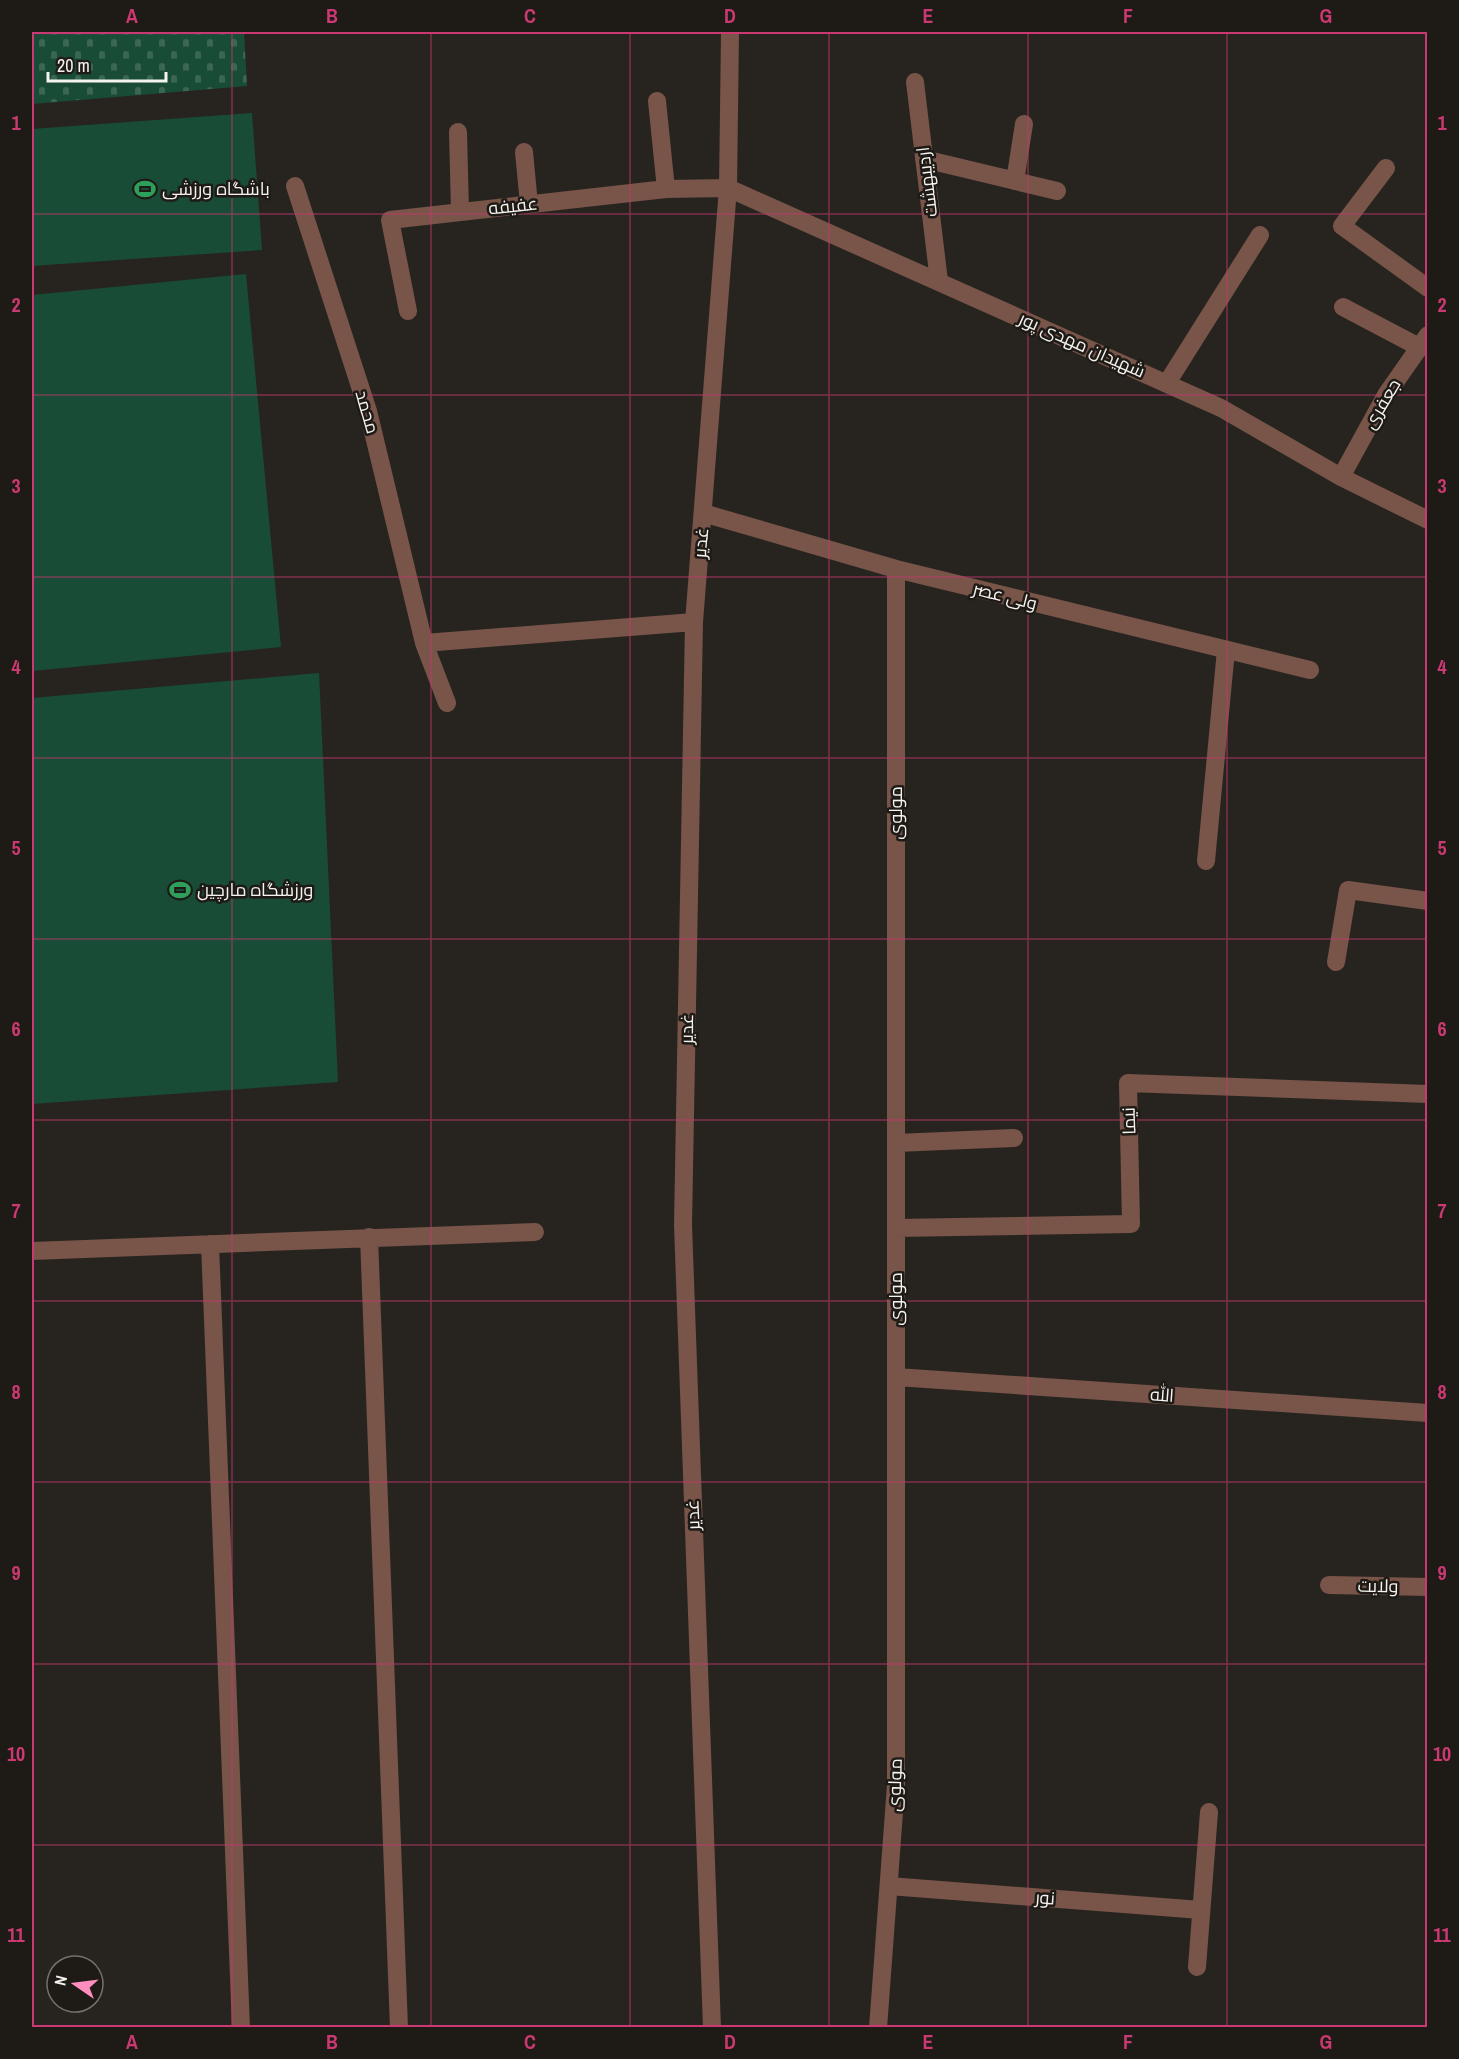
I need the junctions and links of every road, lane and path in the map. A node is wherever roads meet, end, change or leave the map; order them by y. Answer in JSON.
{"nodes":[{"id":1,"x":730,"y":32,"type":"edge"},
{"id":2,"x":915,"y":82,"type":"dead end"},
{"id":3,"x":657,"y":101,"type":"dead end"},
{"id":4,"x":1024,"y":124,"type":"dead end"},
{"id":5,"x":458,"y":132,"type":"dead end"},
{"id":6,"x":524,"y":152,"type":"dead end"},
{"id":7,"x":924,"y":159,"type":"junction"},
{"id":8,"x":1386,"y":168,"type":"dead end"},
{"id":9,"x":1015,"y":181,"type":"junction"},
{"id":10,"x":295,"y":186,"type":"dead end"},
{"id":11,"x":728,"y":188,"type":"junction"},
{"id":12,"x":666,"y":189,"type":"junction"},
{"id":13,"x":1057,"y":191,"type":"dead end"},
{"id":14,"x":529,"y":204,"type":"junction"},
{"id":15,"x":460,"y":212,"type":"junction"},
{"id":16,"x":1260,"y":235,"type":"dead end"},
{"id":17,"x":939,"y":281,"type":"junction"},
{"id":18,"x":1428,"y":288,"type":"edge"},
{"id":19,"x":1343,"y":307,"type":"dead end"},
{"id":20,"x":408,"y":311,"type":"dead end"},
{"id":21,"x":1423,"y":341,"type":"edge"},
{"id":22,"x":1167,"y":383,"type":"junction"},
{"id":23,"x":1341,"y":477,"type":"junction"},
{"id":24,"x":703,"y":513,"type":"junction"},
{"id":25,"x":1428,"y":520,"type":"edge"},
{"id":26,"x":896,"y":569,"type":"junction"},
{"id":27,"x":694,"y":622,"type":"junction"},
{"id":28,"x":424,"y":643,"type":"junction"},
{"id":29,"x":1226,"y":650,"type":"junction"},
{"id":30,"x":1310,"y":670,"type":"dead end"},
{"id":31,"x":447,"y":703,"type":"dead end"},
{"id":32,"x":1206,"y":861,"type":"dead end"},
{"id":33,"x":1428,"y":901,"type":"edge"},
{"id":34,"x":1336,"y":962,"type":"dead end"},
{"id":35,"x":1428,"y":1094,"type":"edge"},
{"id":36,"x":1014,"y":1138,"type":"dead end"},
{"id":37,"x":896,"y":1143,"type":"junction"},
{"id":38,"x":896,"y":1228,"type":"junction"},
{"id":39,"x":535,"y":1232,"type":"dead end"},
{"id":40,"x":369,"y":1238,"type":"junction"},
{"id":41,"x":210,"y":1244,"type":"junction"},
{"id":42,"x":32,"y":1251,"type":"edge"},
{"id":43,"x":896,"y":1377,"type":"junction"},
{"id":44,"x":1428,"y":1413,"type":"edge"},
{"id":45,"x":1329,"y":1585,"type":"dead end"},
{"id":46,"x":1428,"y":1587,"type":"edge"},
{"id":47,"x":1209,"y":1812,"type":"dead end"},
{"id":48,"x":889,"y":1886,"type":"junction"},
{"id":49,"x":1201,"y":1910,"type":"junction"},
{"id":50,"x":1197,"y":1967,"type":"dead end"},
{"id":51,"x":241,"y":2028,"type":"edge"},
{"id":52,"x":399,"y":2028,"type":"edge"},
{"id":53,"x":712,"y":2028,"type":"edge"},
{"id":54,"x":878,"y":2028,"type":"edge"}],
"edges":[{"from":1,"to":11,"type":"street","name":"غدیر"},
{"from":2,"to":7,"type":"street","name":"اردیبهشت"},
{"from":3,"to":12,"type":"street"},
{"from":4,"to":9,"type":"street"},
{"from":5,"to":15,"type":"street"},
{"from":6,"to":14,"type":"street"},
{"from":7,"to":9,"type":"street"},
{"from":7,"to":17,"type":"street","name":"اردیبهشت"},
{"from":8,"to":18,"type":"street"},
{"from":9,"to":13,"type":"street"},
{"from":10,"to":28,"type":"street","name":"محمد"},
{"from":11,"to":12,"type":"street","name":"عفیفه"},
{"from":11,"to":17,"type":"street","name":"شهیدان مهدی پور"},
{"from":11,"to":24,"type":"street","name":"غدیر"},
{"from":12,"to":14,"type":"street","name":"عفیفه"},
{"from":14,"to":15,"type":"street","name":"عفیفه"},
{"from":15,"to":20,"type":"street","name":"عفیفه"},
{"from":16,"to":22,"type":"street"},
{"from":17,"to":22,"type":"street","name":"شهیدان مهدی پور"},
{"from":19,"to":21,"type":"street"},
{"from":21,"to":23,"type":"street","name":"جعفری"},
{"from":22,"to":23,"type":"street","name":"شهیدان مهدی پور"},
{"from":23,"to":25,"type":"street","name":"شهیدان مهدی پور"},
{"from":24,"to":26,"type":"street","name":"ولی عصر"},
{"from":24,"to":27,"type":"street","name":"غدیر"},
{"from":26,"to":29,"type":"street","name":"ولی عصر"},
{"from":26,"to":37,"type":"street","name":"مولوی"},
{"from":27,"to":28,"type":"street"},
{"from":27,"to":53,"type":"street","name":"غدیر"},
{"from":28,"to":31,"type":"street","name":"محمد"},
{"from":29,"to":30,"type":"street","name":"ولی عصر"},
{"from":29,"to":32,"type":"street"},
{"from":33,"to":34,"type":"street"},
{"from":35,"to":38,"type":"street","name":"نیما"},
{"from":36,"to":37,"type":"street"},
{"from":37,"to":38,"type":"street","name":"مولوی"},
{"from":38,"to":43,"type":"street","name":"مولوی"},
{"from":39,"to":40,"type":"street"},
{"from":40,"to":41,"type":"street"},
{"from":40,"to":52,"type":"street"},
{"from":41,"to":42,"type":"street"},
{"from":41,"to":51,"type":"street"},
{"from":43,"to":44,"type":"street","name":"الله"},
{"from":43,"to":48,"type":"street","name":"مولوی"},
{"from":45,"to":46,"type":"street","name":"ولایت"},
{"from":47,"to":49,"type":"street"},
{"from":48,"to":49,"type":"street","name":"نور"},
{"from":48,"to":54,"type":"street","name":"مولوی"},
{"from":49,"to":50,"type":"street"}]}
